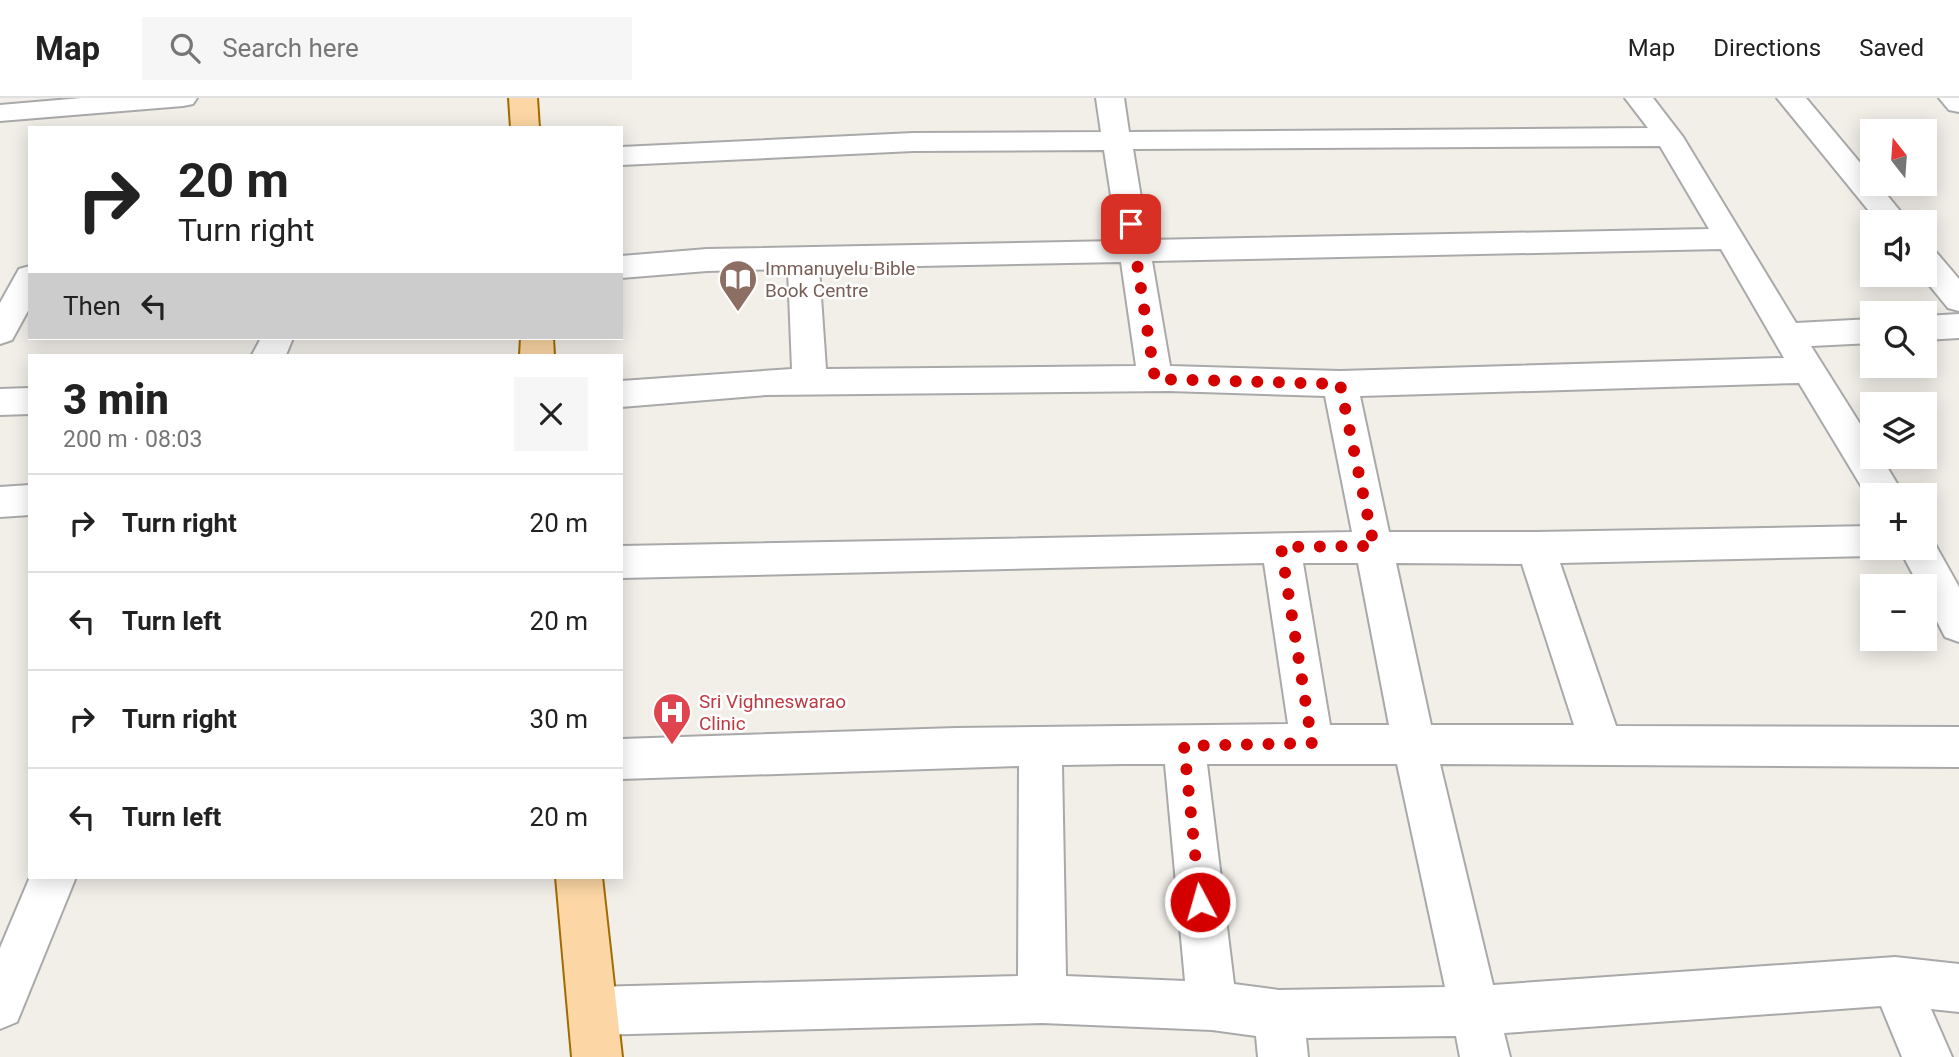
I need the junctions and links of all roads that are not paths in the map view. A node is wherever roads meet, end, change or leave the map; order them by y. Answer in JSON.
{"nodes":[{"id":1,"x":183,"y":98,"type":"edge"},
{"id":2,"x":523,"y":98,"type":"edge"},
{"id":3,"x":1110,"y":98,"type":"edge"},
{"id":4,"x":1639,"y":98,"type":"edge"},
{"id":5,"x":1791,"y":98,"type":"edge"},
{"id":6,"x":1953,"y":98,"type":"edge"},
{"id":7,"x":126,"y":101,"type":"edge"},
{"id":8,"x":1959,"y":104,"type":"edge"},
{"id":9,"x":10,"y":114,"type":"edge"},
{"id":10,"x":112,"y":126,"type":"edge"},
{"id":11,"x":524,"y":126,"type":"edge"},
{"id":12,"x":1670,"y":137,"type":"junction"},
{"id":13,"x":1116,"y":142,"type":"junction"},
{"id":14,"x":623,"y":156,"type":"edge"},
{"id":15,"x":1884,"y":210,"type":"edge"},
{"id":16,"x":1729,"y":239,"type":"junction"},
{"id":17,"x":1135,"y":252,"type":"junction"},
{"id":18,"x":803,"y":258,"type":"junction"},
{"id":19,"x":623,"y":267,"type":"edge"},
{"id":20,"x":1937,"y":273,"type":"edge"},
{"id":21,"x":28,"y":282,"type":"edge"},
{"id":22,"x":1959,"y":300,"type":"edge"},
{"id":23,"x":1959,"y":326,"type":"edge"},
{"id":24,"x":1937,"y":327,"type":"edge"},
{"id":25,"x":0,"y":332,"type":"edge"},
{"id":26,"x":1860,"y":332,"type":"edge"},
{"id":27,"x":1787,"y":335,"type":"junction"},
{"id":28,"x":1809,"y":370,"type":"junction"},
{"id":29,"x":1155,"y":379,"type":"junction"},
{"id":30,"x":810,"y":382,"type":"junction"},
{"id":31,"x":1340,"y":384,"type":"junction"},
{"id":32,"x":623,"y":394,"type":"edge"},
{"id":33,"x":28,"y":401,"type":"edge"},
{"id":34,"x":0,"y":402,"type":"edge"},
{"id":35,"x":1879,"y":483,"type":"edge"},
{"id":36,"x":28,"y":500,"type":"edge"},
{"id":37,"x":0,"y":502,"type":"edge"},
{"id":38,"x":1860,"y":541,"type":"edge"},
{"id":39,"x":1374,"y":546,"type":"junction"},
{"id":40,"x":1281,"y":547,"type":"junction"},
{"id":41,"x":1536,"y":548,"type":"junction"},
{"id":42,"x":1924,"y":560,"type":"edge"},
{"id":43,"x":623,"y":562,"type":"edge"},
{"id":44,"x":1959,"y":625,"type":"edge"},
{"id":45,"x":1312,"y":743,"type":"junction"},
{"id":46,"x":1414,"y":743,"type":"junction"},
{"id":47,"x":1184,"y":746,"type":"junction"},
{"id":48,"x":1602,"y":746,"type":"junction"},
{"id":49,"x":1959,"y":747,"type":"edge"},
{"id":50,"x":1040,"y":748,"type":"junction"},
{"id":51,"x":623,"y":759,"type":"edge"},
{"id":52,"x":52,"y":879,"type":"edge"},
{"id":53,"x":579,"y":879,"type":"edge"},
{"id":54,"x":1895,"y":981,"type":"junction"},
{"id":55,"x":1959,"y":988,"type":"edge"},
{"id":56,"x":1042,"y":999,"type":"junction"},
{"id":57,"x":0,"y":1005,"type":"edge"},
{"id":58,"x":1212,"y":1006,"type":"junction"},
{"id":59,"x":593,"y":1011,"type":"junction"},
{"id":60,"x":1475,"y":1011,"type":"junction"},
{"id":61,"x":1281,"y":1035,"type":"edge"},
{"id":62,"x":597,"y":1057,"type":"edge"},
{"id":63,"x":1485,"y":1057,"type":"edge"},
{"id":64,"x":1927,"y":1057,"type":"edge"}],
"edges":[{"from":1,"to":7,"type":"street"},
{"from":2,"to":11,"type":"main road"},
{"from":3,"to":13,"type":"street"},
{"from":4,"to":12,"type":"street"},
{"from":5,"to":15,"type":"street"},
{"from":6,"to":8,"type":"street"},
{"from":7,"to":9,"type":"street"},
{"from":7,"to":10,"type":"street"},
{"from":12,"to":13,"type":"street"},
{"from":12,"to":16,"type":"street"},
{"from":13,"to":14,"type":"street"},
{"from":13,"to":17,"type":"street"},
{"from":16,"to":17,"type":"street"},
{"from":16,"to":27,"type":"street"},
{"from":17,"to":18,"type":"street"},
{"from":17,"to":29,"type":"street"},
{"from":18,"to":19,"type":"street"},
{"from":18,"to":30,"type":"street"},
{"from":20,"to":22,"type":"street"},
{"from":21,"to":25,"type":"street"},
{"from":23,"to":24,"type":"street"},
{"from":26,"to":27,"type":"street"},
{"from":27,"to":28,"type":"street"},
{"from":28,"to":31,"type":"street"},
{"from":28,"to":35,"type":"street"},
{"from":29,"to":30,"type":"street"},
{"from":29,"to":31,"type":"street"},
{"from":30,"to":32,"type":"street"},
{"from":31,"to":39,"type":"street"},
{"from":33,"to":34,"type":"street"},
{"from":36,"to":37,"type":"street"},
{"from":38,"to":41,"type":"street"},
{"from":39,"to":40,"type":"street"},
{"from":39,"to":41,"type":"street"},
{"from":39,"to":46,"type":"street"},
{"from":40,"to":43,"type":"street"},
{"from":40,"to":45,"type":"street"},
{"from":41,"to":48,"type":"street"},
{"from":42,"to":44,"type":"street"},
{"from":45,"to":46,"type":"street"},
{"from":45,"to":47,"type":"street"},
{"from":46,"to":48,"type":"street"},
{"from":46,"to":60,"type":"street"},
{"from":47,"to":50,"type":"street"},
{"from":47,"to":58,"type":"street"},
{"from":48,"to":49,"type":"street"},
{"from":50,"to":51,"type":"street"},
{"from":50,"to":56,"type":"street"},
{"from":52,"to":57,"type":"street"},
{"from":53,"to":59,"type":"main road"},
{"from":54,"to":55,"type":"street"},
{"from":54,"to":60,"type":"street"},
{"from":54,"to":64,"type":"street"},
{"from":56,"to":58,"type":"street"},
{"from":56,"to":59,"type":"street"},
{"from":58,"to":61,"type":"street"},
{"from":59,"to":62,"type":"main road"},
{"from":60,"to":61,"type":"street"},
{"from":60,"to":63,"type":"street"}]}
